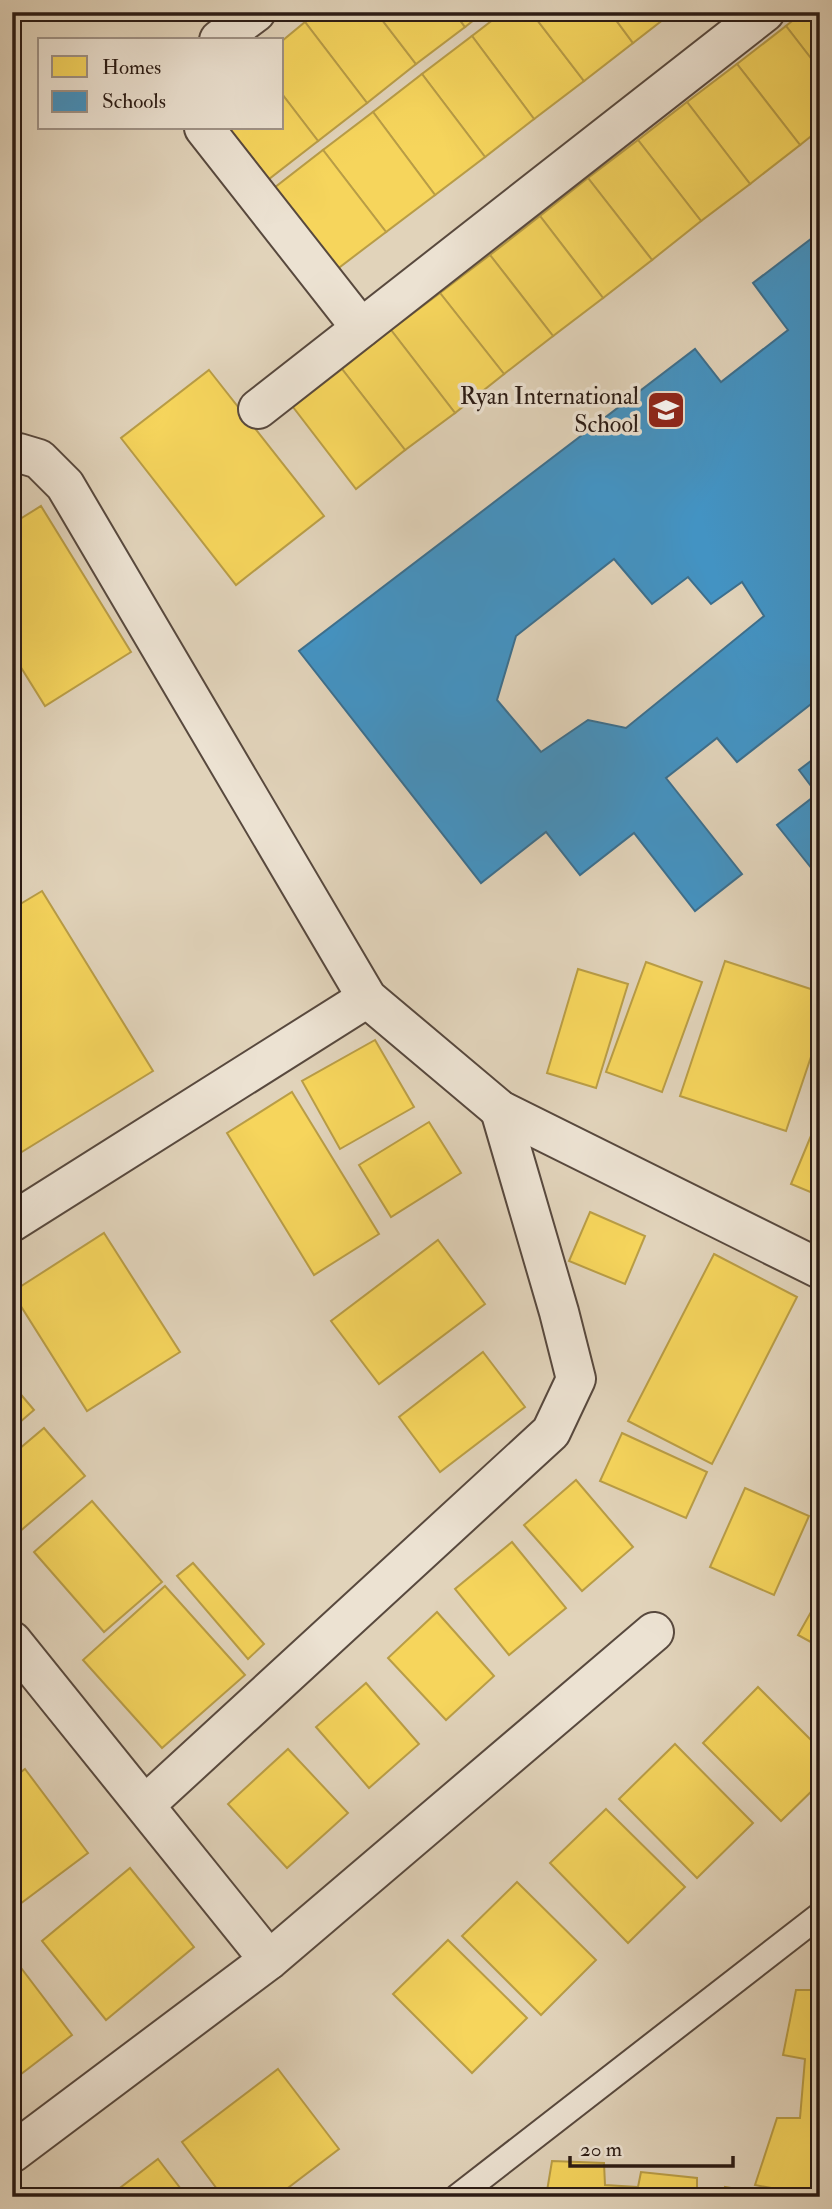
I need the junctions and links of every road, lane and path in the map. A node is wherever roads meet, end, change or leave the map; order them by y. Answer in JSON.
{"nodes":[{"id":1,"x":256,"y":12,"type":"edge"},
{"id":2,"x":765,"y":12,"type":"edge"},
{"id":3,"x":222,"y":38,"type":"edge"},
{"id":4,"x":206,"y":130,"type":"edge"},
{"id":5,"x":361,"y":328,"type":"junction"},
{"id":6,"x":258,"y":409,"type":"dead end"},
{"id":7,"x":12,"y":456,"type":"edge"},
{"id":8,"x":367,"y":998,"type":"junction"},
{"id":9,"x":500,"y":1111,"type":"junction"},
{"id":10,"x":12,"y":1222,"type":"edge"},
{"id":11,"x":820,"y":1269,"type":"edge"},
{"id":12,"x":654,"y":1632,"type":"dead end"},
{"id":13,"x":12,"y":1641,"type":"edge"},
{"id":14,"x":145,"y":1805,"type":"junction"},
{"id":15,"x":820,"y":1915,"type":"edge"},
{"id":16,"x":269,"y":1959,"type":"junction"},
{"id":17,"x":12,"y":2153,"type":"edge"},
{"id":18,"x":457,"y":2197,"type":"edge"}],
"edges":[{"from":1,"to":3,"type":"street"},
{"from":2,"to":5,"type":"street"},
{"from":4,"to":5,"type":"street"},
{"from":5,"to":6,"type":"street"},
{"from":7,"to":8,"type":"street"},
{"from":8,"to":9,"type":"street"},
{"from":8,"to":10,"type":"street"},
{"from":9,"to":11,"type":"street"},
{"from":9,"to":14,"type":"street"},
{"from":12,"to":16,"type":"street"},
{"from":13,"to":14,"type":"street"},
{"from":14,"to":16,"type":"street"},
{"from":15,"to":18,"type":"lane"},
{"from":16,"to":17,"type":"street"}]}
